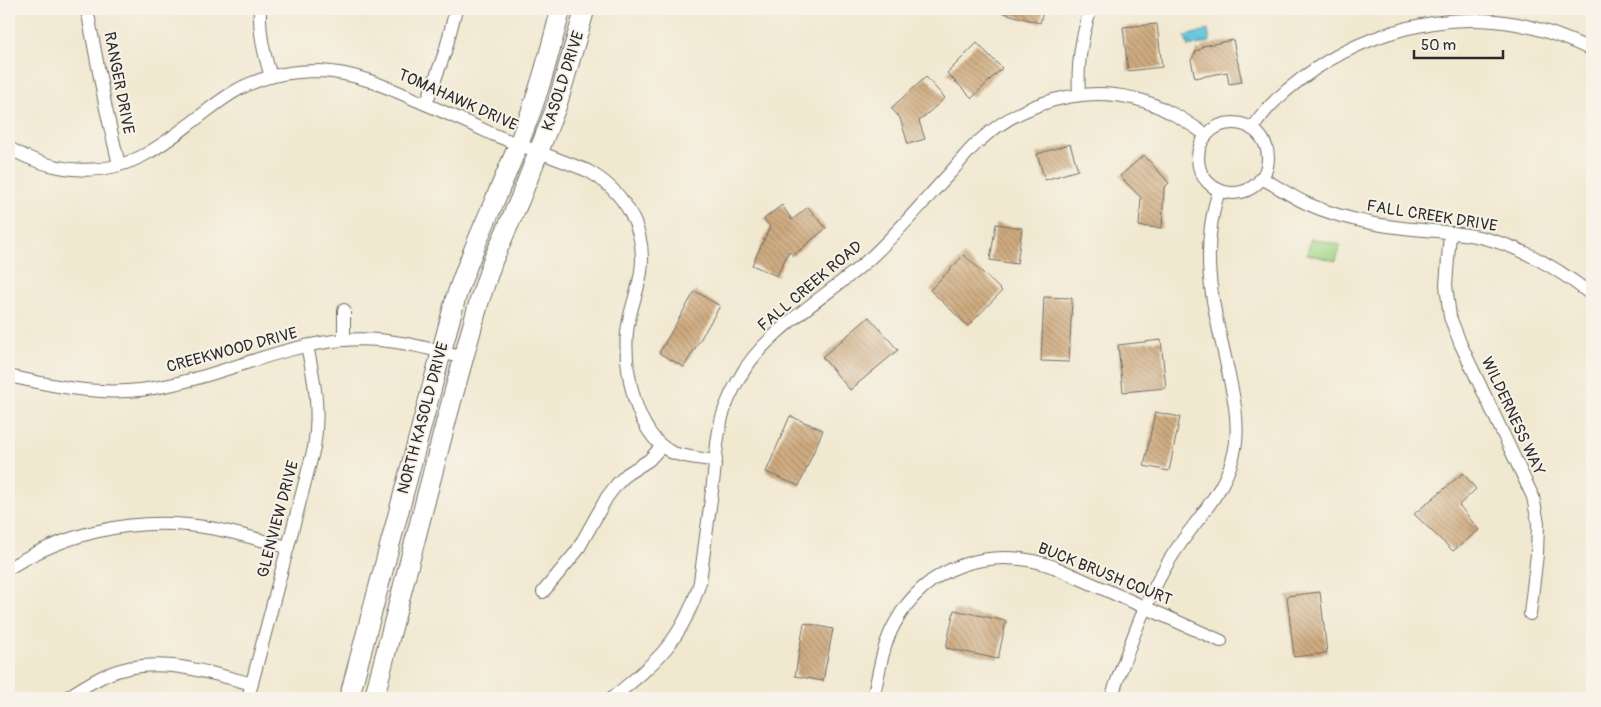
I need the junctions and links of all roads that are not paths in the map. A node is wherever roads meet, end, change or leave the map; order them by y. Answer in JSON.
{"nodes":[{"id":1,"x":87,"y":9,"type":"edge"},
{"id":2,"x":260,"y":9,"type":"edge"},
{"id":3,"x":456,"y":9,"type":"edge"},
{"id":4,"x":561,"y":9,"type":"edge"},
{"id":5,"x":585,"y":9,"type":"edge"},
{"id":6,"x":1091,"y":9,"type":"edge"},
{"id":7,"x":1450,"y":15,"type":"edge"},
{"id":8,"x":1592,"y":50,"type":"edge"},
{"id":9,"x":271,"y":77,"type":"junction"},
{"id":10,"x":1079,"y":95,"type":"junction"},
{"id":11,"x":426,"y":104,"type":"junction"},
{"id":12,"x":1252,"y":129,"type":"junction"},
{"id":13,"x":1206,"y":135,"type":"junction"},
{"id":14,"x":519,"y":144,"type":"junction"},
{"id":15,"x":9,"y":148,"type":"edge"},
{"id":16,"x":539,"y":152,"type":"junction"},
{"id":17,"x":119,"y":164,"type":"junction"},
{"id":18,"x":1261,"y":178,"type":"junction"},
{"id":19,"x":1219,"y":190,"type":"junction"},
{"id":20,"x":1450,"y":233,"type":"junction"},
{"id":21,"x":1592,"y":296,"type":"edge"},
{"id":22,"x":344,"y":310,"type":"dead end"},
{"id":23,"x":344,"y":340,"type":"junction"},
{"id":24,"x":307,"y":346,"type":"junction"},
{"id":25,"x":441,"y":352,"type":"junction"},
{"id":26,"x":463,"y":358,"type":"junction"},
{"id":27,"x":9,"y":376,"type":"edge"},
{"id":28,"x":662,"y":446,"type":"junction"},
{"id":29,"x":716,"y":460,"type":"junction"},
{"id":30,"x":288,"y":547,"type":"junction"},
{"id":31,"x":9,"y":568,"type":"edge"},
{"id":32,"x":543,"y":592,"type":"dead end"},
{"id":33,"x":1144,"y":607,"type":"junction"},
{"id":34,"x":1530,"y":614,"type":"dead end"},
{"id":35,"x":1221,"y":641,"type":"dead end"},
{"id":36,"x":252,"y":684,"type":"junction"},
{"id":37,"x":66,"y":698,"type":"edge"},
{"id":38,"x":248,"y":698,"type":"edge"},
{"id":39,"x":349,"y":698,"type":"edge"},
{"id":40,"x":374,"y":698,"type":"edge"},
{"id":41,"x":612,"y":698,"type":"edge"},
{"id":42,"x":873,"y":698,"type":"edge"},
{"id":43,"x":1112,"y":698,"type":"edge"}],
"edges":[{"from":1,"to":17,"type":"street","name":"RANGER DRIVE"},
{"from":2,"to":9,"type":"street"},
{"from":3,"to":11,"type":"street"},
{"from":4,"to":14,"type":"main road","name":"KASOLD DRIVE"},
{"from":5,"to":16,"type":"main road","name":"KASOLD DRIVE"},
{"from":6,"to":10,"type":"street"},
{"from":7,"to":8,"type":"street"},
{"from":7,"to":12,"type":"street"},
{"from":9,"to":11,"type":"street","name":"TOMAHAWK DRIVE"},
{"from":9,"to":17,"type":"street","name":"TOMAHAWK DRIVE"},
{"from":10,"to":13,"type":"street","name":"FALL CREEK ROAD"},
{"from":10,"to":29,"type":"street","name":"FALL CREEK ROAD"},
{"from":11,"to":14,"type":"street","name":"TOMAHAWK DRIVE"},
{"from":12,"to":13,"type":"street"},
{"from":12,"to":18,"type":"street"},
{"from":13,"to":19,"type":"street"},
{"from":14,"to":16,"type":"street","name":"TOMAHAWK DRIVE"},
{"from":14,"to":25,"type":"main road","name":"NORTH KASOLD DRIVE"},
{"from":15,"to":17,"type":"street","name":"TOMAHAWK DRIVE"},
{"from":16,"to":26,"type":"main road","name":"NORTH KASOLD DRIVE"},
{"from":16,"to":28,"type":"street","name":"TOMAHAWK DRIVE"},
{"from":18,"to":19,"type":"street"},
{"from":18,"to":20,"type":"street","name":"FALL CREEK DRIVE"},
{"from":19,"to":33,"type":"street"},
{"from":20,"to":21,"type":"street","name":"FALL CREEK DRIVE"},
{"from":20,"to":34,"type":"street","name":"WILDERNESS WAY"},
{"from":22,"to":23,"type":"street"},
{"from":23,"to":24,"type":"street","name":"CREEKWOOD DRIVE"},
{"from":23,"to":25,"type":"street","name":"CREEKWOOD DRIVE"},
{"from":24,"to":27,"type":"street","name":"CREEKWOOD DRIVE"},
{"from":24,"to":30,"type":"street","name":"GLENVIEW DRIVE"},
{"from":25,"to":26,"type":"street","name":"CREEKWOOD DRIVE"},
{"from":25,"to":39,"type":"main road","name":"NORTH KASOLD DRIVE"},
{"from":26,"to":40,"type":"main road","name":"NORTH KASOLD DRIVE"},
{"from":28,"to":29,"type":"street"},
{"from":28,"to":32,"type":"street"},
{"from":29,"to":41,"type":"street","name":"FALL CREEK ROAD"},
{"from":30,"to":31,"type":"street"},
{"from":30,"to":36,"type":"street","name":"GLENVIEW DRIVE"},
{"from":33,"to":35,"type":"street","name":"BUCK BRUSH COURT"},
{"from":33,"to":42,"type":"street","name":"BUCK BRUSH COURT"},
{"from":33,"to":43,"type":"street"},
{"from":36,"to":37,"type":"street"},
{"from":36,"to":38,"type":"street","name":"GLENVIEW DRIVE"}]}
